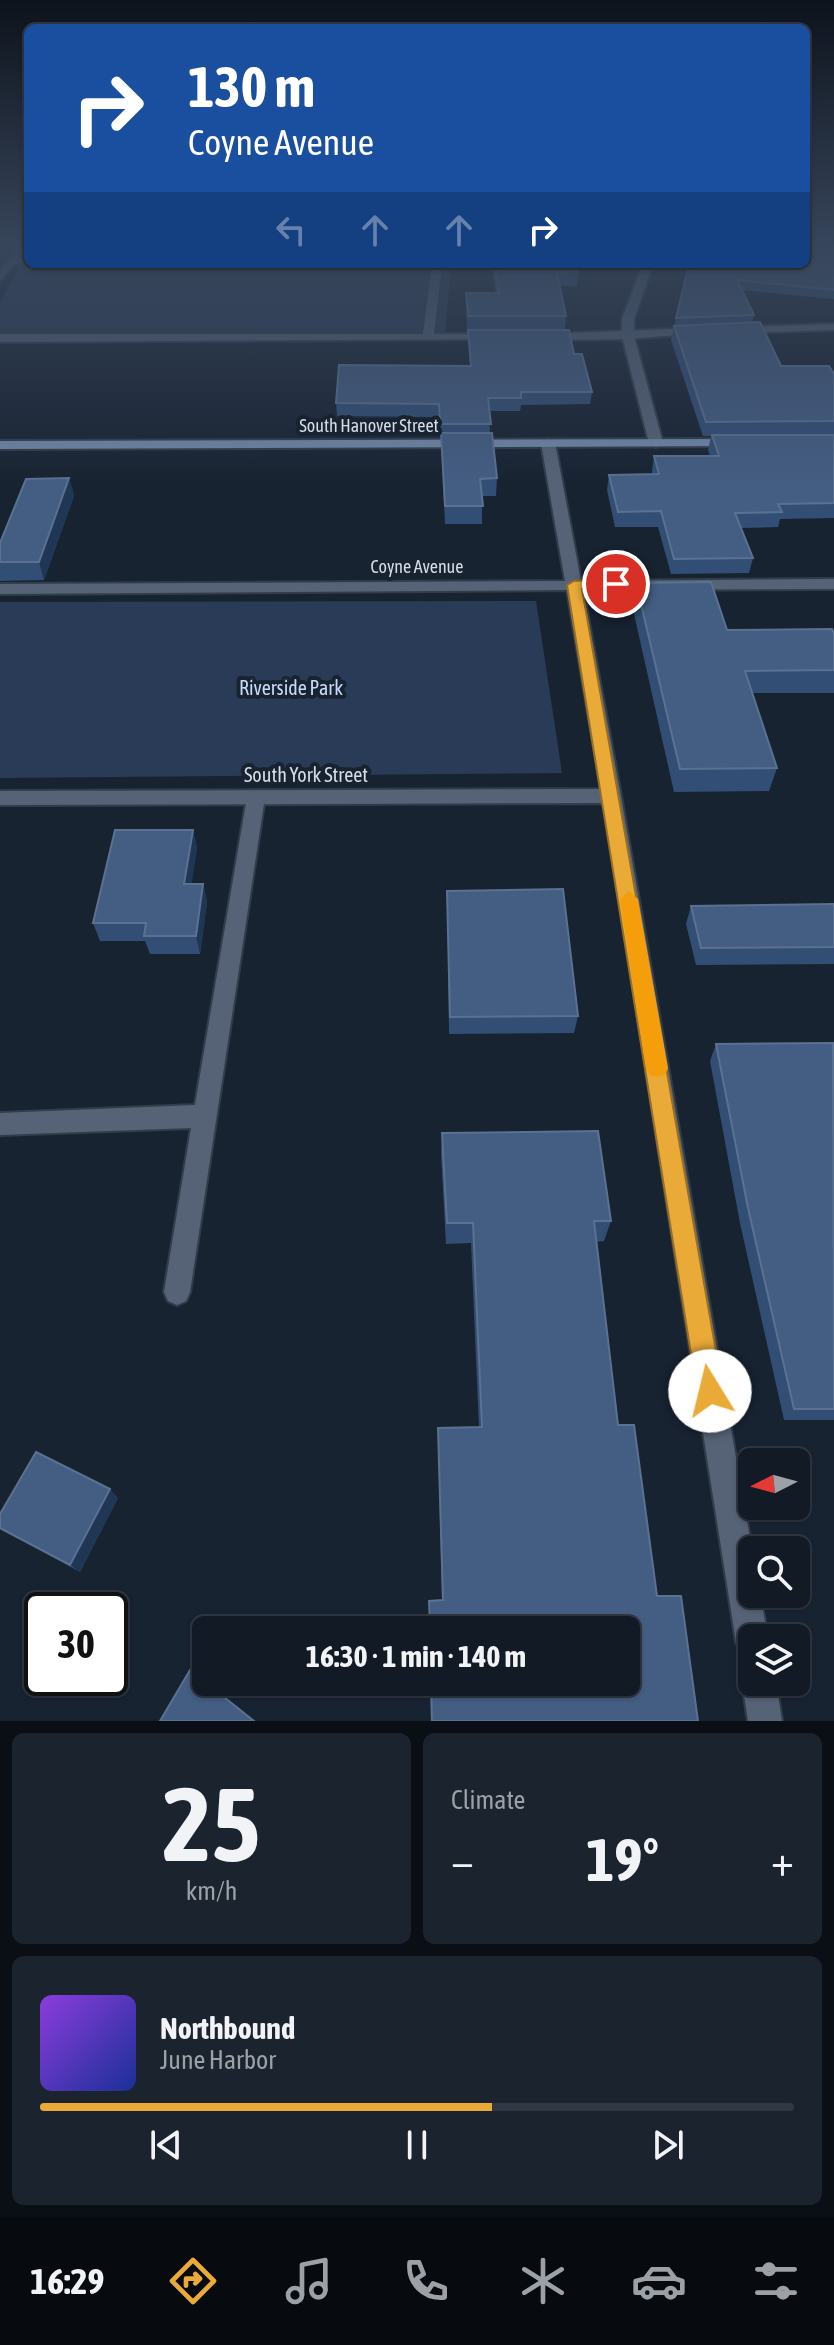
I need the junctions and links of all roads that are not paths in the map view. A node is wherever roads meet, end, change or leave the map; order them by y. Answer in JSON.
{"nodes":[{"id":1,"x":430,"y":324,"type":"edge"},
{"id":2,"x":628,"y":324,"type":"edge"},
{"id":3,"x":834,"y":327,"type":"edge"},
{"id":4,"x":716,"y":330,"type":"edge"},
{"id":5,"x":729,"y":330,"type":"edge"},
{"id":6,"x":628,"y":336,"type":"junction"},
{"id":7,"x":428,"y":337,"type":"junction"},
{"id":8,"x":502,"y":337,"type":"edge"},
{"id":9,"x":531,"y":337,"type":"edge"},
{"id":10,"x":0,"y":338,"type":"edge"},
{"id":11,"x":548,"y":443,"type":"junction"},
{"id":12,"x":656,"y":443,"type":"junction"},
{"id":13,"x":745,"y":443,"type":"edge"},
{"id":14,"x":0,"y":445,"type":"edge"},
{"id":15,"x":834,"y":584,"type":"edge"},
{"id":16,"x":574,"y":585,"type":"junction"},
{"id":17,"x":0,"y":589,"type":"edge"},
{"id":18,"x":612,"y":796,"type":"junction"},
{"id":19,"x":256,"y":797,"type":"junction"},
{"id":20,"x":0,"y":798,"type":"edge"},
{"id":21,"x":206,"y":1116,"type":"junction"},
{"id":22,"x":0,"y":1124,"type":"edge"},
{"id":23,"x":177,"y":1292,"type":"dead end"},
{"id":24,"x":749,"y":1624,"type":"edge"},
{"id":25,"x":761,"y":1696,"type":"edge"},
{"id":26,"x":765,"y":1721,"type":"edge"}],
"edges":[{"from":1,"to":7,"type":"street"},
{"from":2,"to":6,"type":"street"},
{"from":3,"to":5,"type":"street"},
{"from":4,"to":6,"type":"street"},
{"from":6,"to":9,"type":"street"},
{"from":6,"to":12,"type":"street"},
{"from":7,"to":8,"type":"street"},
{"from":7,"to":10,"type":"street"},
{"from":11,"to":12,"type":"main road","name":"South Hanover Street"},
{"from":11,"to":14,"type":"main road","name":"South Hanover Street"},
{"from":11,"to":16,"type":"street"},
{"from":12,"to":13,"type":"main road","name":"South Hanover Street"},
{"from":15,"to":16,"type":"street","name":"Coyne Avenue"},
{"from":16,"to":17,"type":"street","name":"Coyne Avenue"},
{"from":16,"to":18,"type":"street"},
{"from":18,"to":19,"type":"street","name":"South York Street"},
{"from":18,"to":24,"type":"street"},
{"from":19,"to":20,"type":"street","name":"South York Street"},
{"from":19,"to":21,"type":"street"},
{"from":21,"to":22,"type":"street"},
{"from":21,"to":23,"type":"street"},
{"from":25,"to":26,"type":"street"}]}
